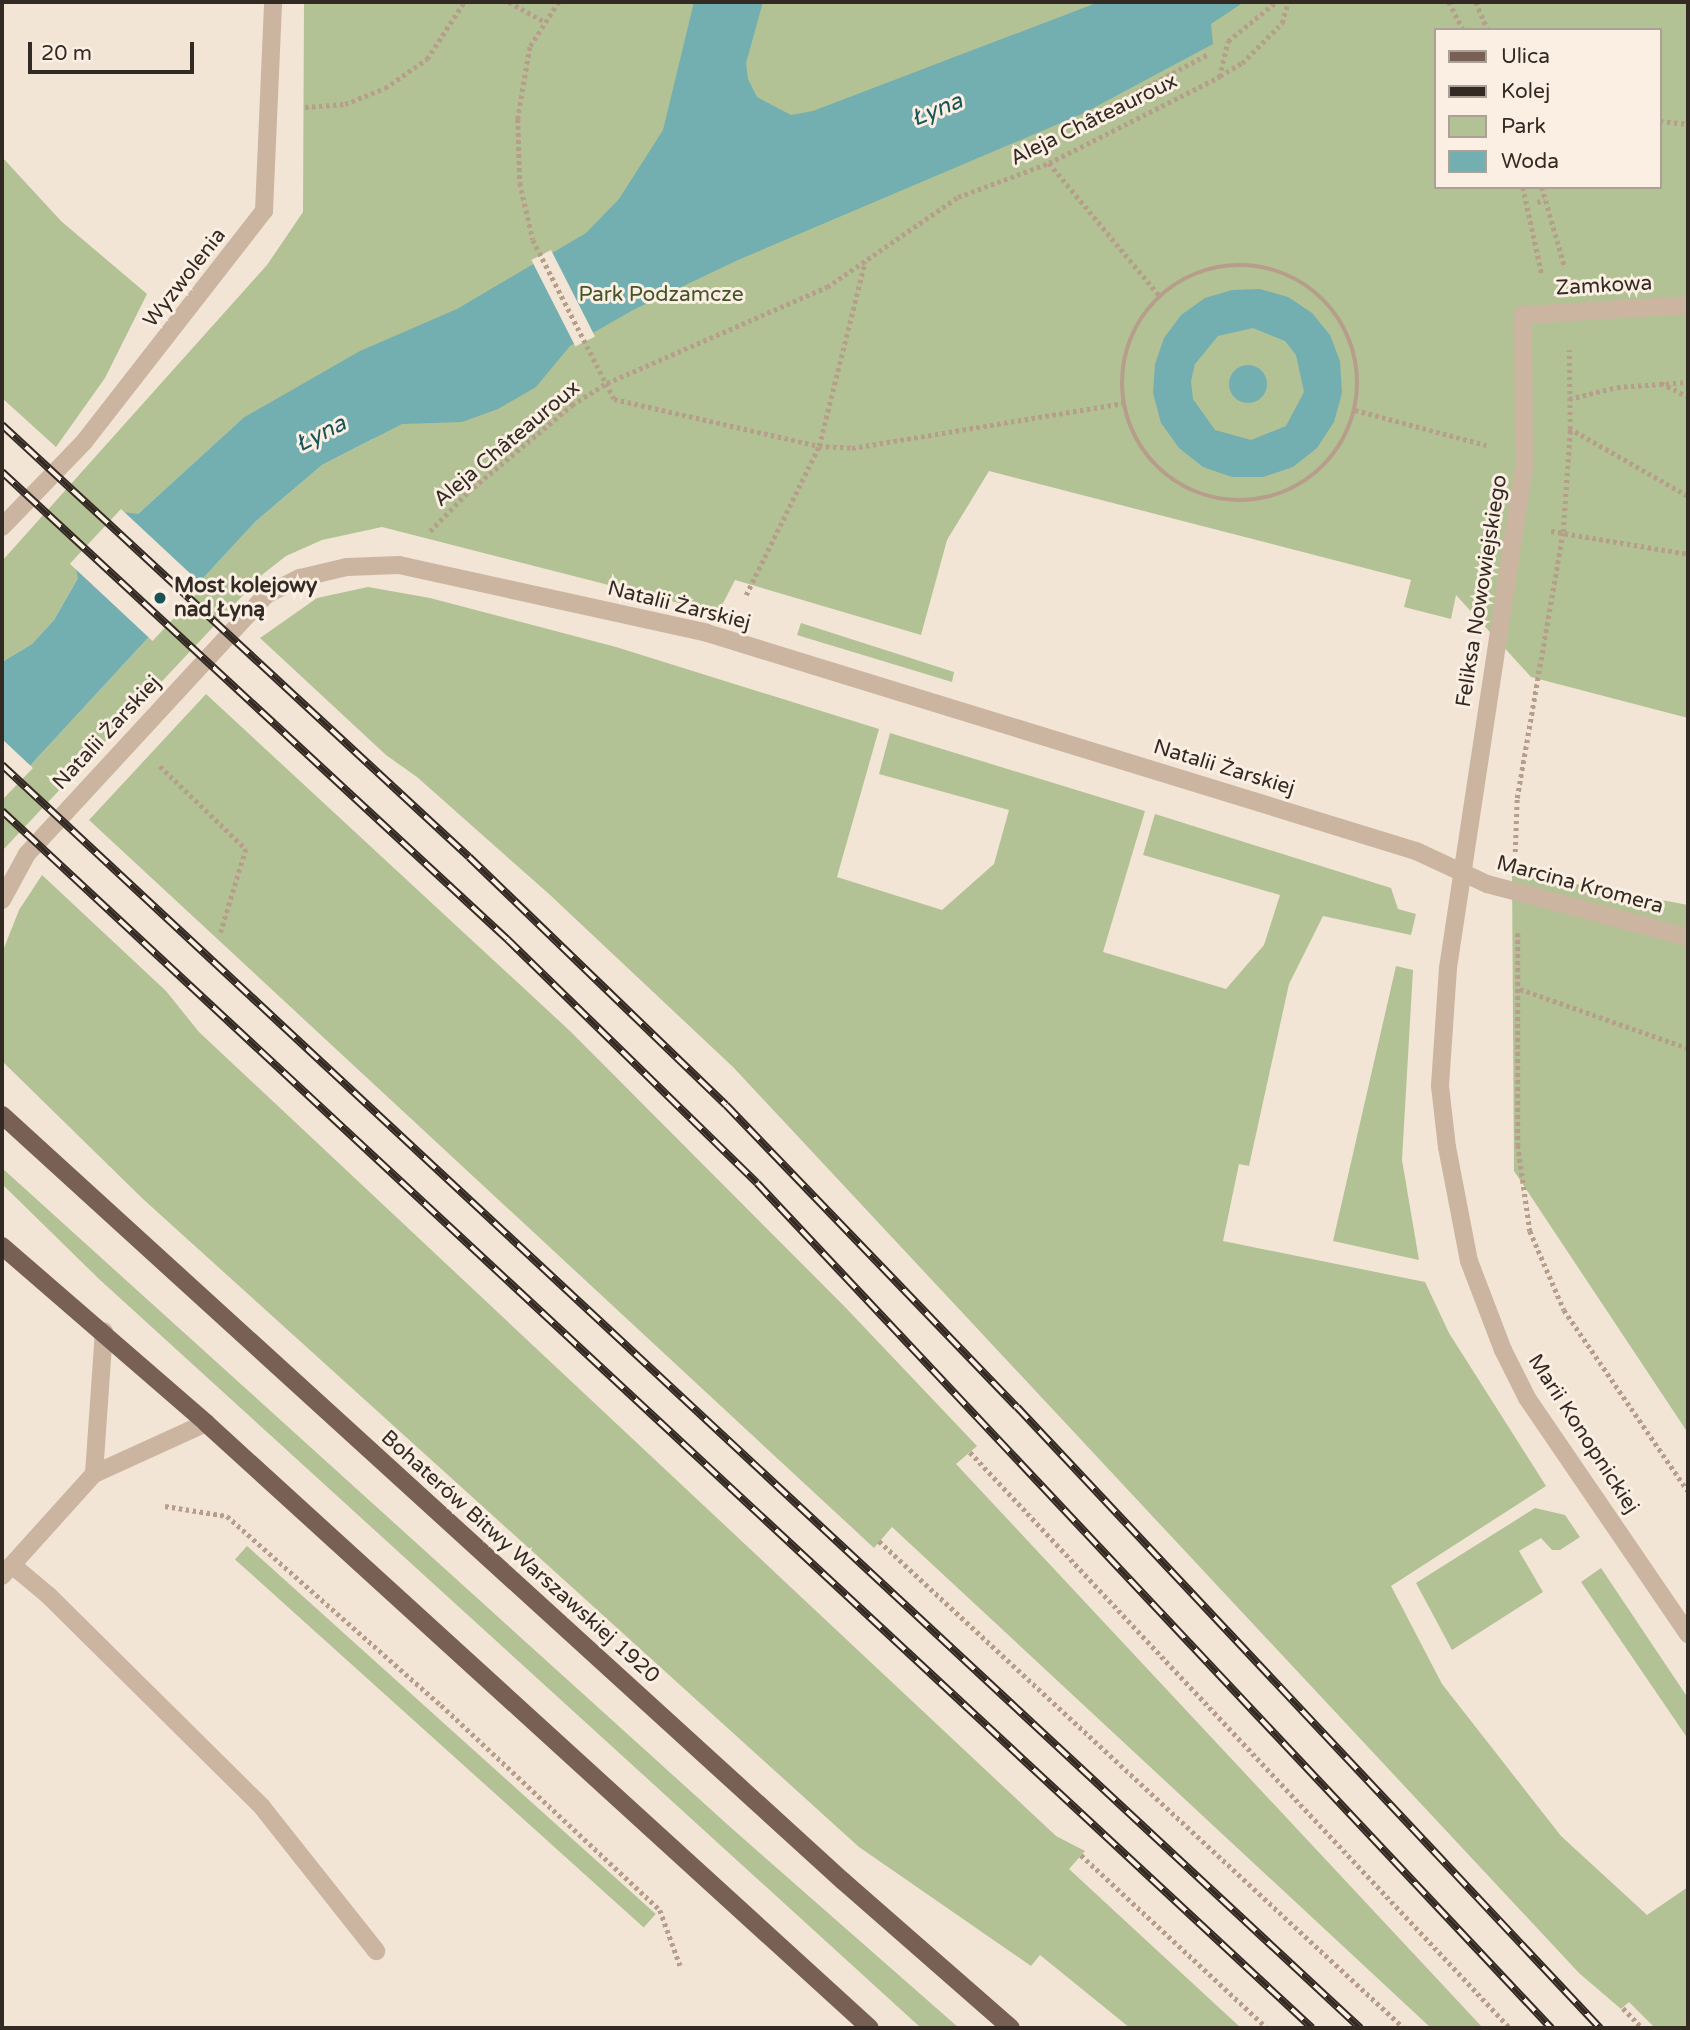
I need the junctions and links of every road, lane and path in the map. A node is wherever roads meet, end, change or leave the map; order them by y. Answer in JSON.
{"nodes":[{"id":1,"x":273,"y":2,"type":"edge"},
{"id":2,"x":464,"y":2,"type":"edge"},
{"id":3,"x":509,"y":2,"type":"edge"},
{"id":4,"x":559,"y":2,"type":"edge"},
{"id":5,"x":1276,"y":2,"type":"edge"},
{"id":6,"x":1288,"y":2,"type":"edge"},
{"id":7,"x":1449,"y":2,"type":"edge"},
{"id":8,"x":1476,"y":2,"type":"edge"},
{"id":9,"x":543,"y":21,"type":"junction"},
{"id":10,"x":1462,"y":28,"type":"edge"},
{"id":11,"x":1487,"y":28,"type":"edge"},
{"id":12,"x":1208,"y":54,"type":"dead end"},
{"id":13,"x":1219,"y":77,"type":"junction"},
{"id":14,"x":267,"y":112,"type":"junction"},
{"id":15,"x":1086,"y":119,"type":"dead end"},
{"id":16,"x":1662,"y":121,"type":"edge"},
{"id":17,"x":1688,"y":124,"type":"edge"},
{"id":18,"x":1049,"y":163,"type":"junction"},
{"id":19,"x":1523,"y":189,"type":"edge"},
{"id":20,"x":1542,"y":189,"type":"edge"},
{"id":21,"x":1545,"y":201,"type":"junction"},
{"id":22,"x":1537,"y":202,"type":"dead end"},
{"id":23,"x":866,"y":260,"type":"junction"},
{"id":24,"x":1565,"y":268,"type":"dead end"},
{"id":25,"x":1542,"y":275,"type":"dead end"},
{"id":26,"x":1160,"y":296,"type":"junction"},
{"id":27,"x":1688,"y":305,"type":"edge"},
{"id":28,"x":1523,"y":315,"type":"joint"},
{"id":29,"x":1569,"y":335,"type":"dead end"},
{"id":30,"x":1688,"y":382,"type":"edge"},
{"id":31,"x":607,"y":383,"type":"junction"},
{"id":32,"x":1660,"y":383,"type":"junction"},
{"id":33,"x":1688,"y":397,"type":"edge"},
{"id":34,"x":1569,"y":399,"type":"junction"},
{"id":35,"x":1124,"y":403,"type":"junction"},
{"id":36,"x":1355,"y":410,"type":"junction"},
{"id":37,"x":1562,"y":424,"type":"dead end"},
{"id":38,"x":1570,"y":429,"type":"junction"},
{"id":39,"x":819,"y":446,"type":"junction"},
{"id":40,"x":1492,"y":446,"type":"dead end"},
{"id":41,"x":1688,"y":496,"type":"edge"},
{"id":42,"x":437,"y":524,"type":"dead end"},
{"id":43,"x":2,"y":527,"type":"edge"},
{"id":44,"x":1563,"y":532,"type":"junction"},
{"id":45,"x":1688,"y":554,"type":"edge"},
{"id":46,"x":746,"y":596,"type":"dead end"},
{"id":47,"x":132,"y":739,"type":"junction"},
{"id":48,"x":1515,"y":858,"type":"dead end"},
{"id":49,"x":1462,"y":872,"type":"junction"},
{"id":50,"x":2,"y":900,"type":"edge"},
{"id":51,"x":1518,"y":926,"type":"dead end"},
{"id":52,"x":221,"y":932,"type":"dead end"},
{"id":53,"x":1688,"y":937,"type":"edge"},
{"id":54,"x":1520,"y":989,"type":"junction"},
{"id":55,"x":1688,"y":1048,"type":"edge"},
{"id":56,"x":2,"y":1115,"type":"edge"},
{"id":57,"x":2,"y":1246,"type":"edge"},
{"id":58,"x":104,"y":1331,"type":"junction"},
{"id":59,"x":206,"y":1423,"type":"junction"},
{"id":60,"x":970,"y":1452,"type":"dead end"},
{"id":61,"x":94,"y":1474,"type":"junction"},
{"id":62,"x":1688,"y":1491,"type":"edge"},
{"id":63,"x":165,"y":1506,"type":"dead end"},
{"id":64,"x":879,"y":1541,"type":"dead end"},
{"id":65,"x":7,"y":1571,"type":"edge"},
{"id":66,"x":1688,"y":1634,"type":"edge"},
{"id":67,"x":1081,"y":1855,"type":"dead end"},
{"id":68,"x":376,"y":1951,"type":"dead end"},
{"id":69,"x":680,"y":1965,"type":"dead end"},
{"id":70,"x":1623,"y":2008,"type":"dead end"},
{"id":71,"x":870,"y":2028,"type":"edge"},
{"id":72,"x":1011,"y":2028,"type":"edge"},
{"id":73,"x":1267,"y":2028,"type":"edge"},
{"id":74,"x":1404,"y":2028,"type":"edge"},
{"id":75,"x":1510,"y":2028,"type":"edge"},
{"id":76,"x":1642,"y":2028,"type":"edge"}],
"edges":[{"from":1,"to":14,"type":"street","name":"Wyzwolenia"},
{"from":2,"to":14,"type":"path"},
{"from":3,"to":9,"type":"path"},
{"from":4,"to":9,"type":"path"},
{"from":5,"to":13,"type":"path"},
{"from":6,"to":13,"type":"path","name":"Aleja Châteauroux"},
{"from":7,"to":10,"type":"path"},
{"from":8,"to":11,"type":"path"},
{"from":9,"to":31,"type":"path"},
{"from":12,"to":15,"type":"path"},
{"from":13,"to":18,"type":"path","name":"Aleja Châteauroux"},
{"from":14,"to":43,"type":"street","name":"Wyzwolenia"},
{"from":16,"to":17,"type":"path"},
{"from":18,"to":23,"type":"path","name":"Aleja Châteauroux"},
{"from":18,"to":26,"type":"path"},
{"from":19,"to":25,"type":"path"},
{"from":20,"to":21,"type":"path"},
{"from":21,"to":22,"type":"path"},
{"from":21,"to":24,"type":"path"},
{"from":23,"to":31,"type":"path","name":"Aleja Châteauroux"},
{"from":23,"to":39,"type":"path"},
{"from":26,"to":35,"type":"path"},
{"from":26,"to":36,"type":"path"},
{"from":27,"to":28,"type":"street","name":"Zamkowa"},
{"from":28,"to":49,"type":"street","name":"Feliksa Nowowiejskiego"},
{"from":29,"to":34,"type":"path"},
{"from":30,"to":32,"type":"path"},
{"from":31,"to":39,"type":"path"},
{"from":31,"to":42,"type":"path","name":"Aleja Châteauroux"},
{"from":32,"to":33,"type":"path"},
{"from":32,"to":34,"type":"path"},
{"from":34,"to":38,"type":"path"},
{"from":35,"to":36,"type":"path"},
{"from":35,"to":39,"type":"path"},
{"from":36,"to":40,"type":"path"},
{"from":37,"to":38,"type":"path"},
{"from":38,"to":41,"type":"path"},
{"from":38,"to":44,"type":"path"},
{"from":39,"to":46,"type":"path"},
{"from":44,"to":45,"type":"path"},
{"from":44,"to":48,"type":"path"},
{"from":47,"to":49,"type":"street","name":"Natalii Żarskiej"},
{"from":47,"to":50,"type":"street","name":"Natalii Żarskiej"},
{"from":47,"to":52,"type":"path"},
{"from":49,"to":53,"type":"street","name":"Marcina Kromera"},
{"from":49,"to":66,"type":"street","name":"Marii Konopnickiej"},
{"from":51,"to":54,"type":"path"},
{"from":54,"to":55,"type":"path"},
{"from":54,"to":62,"type":"path"},
{"from":56,"to":72,"type":"main road","name":"Bohaterów Bitwy Warszawskiej 1920"},
{"from":57,"to":58,"type":"main road"},
{"from":58,"to":59,"type":"main road"},
{"from":58,"to":61,"type":"street"},
{"from":59,"to":61,"type":"street"},
{"from":59,"to":71,"type":"main road"},
{"from":60,"to":75,"type":"path"},
{"from":61,"to":65,"type":"street"},
{"from":63,"to":69,"type":"path"},
{"from":64,"to":74,"type":"path"},
{"from":65,"to":68,"type":"street"},
{"from":67,"to":73,"type":"path"},
{"from":70,"to":76,"type":"path"}]}
